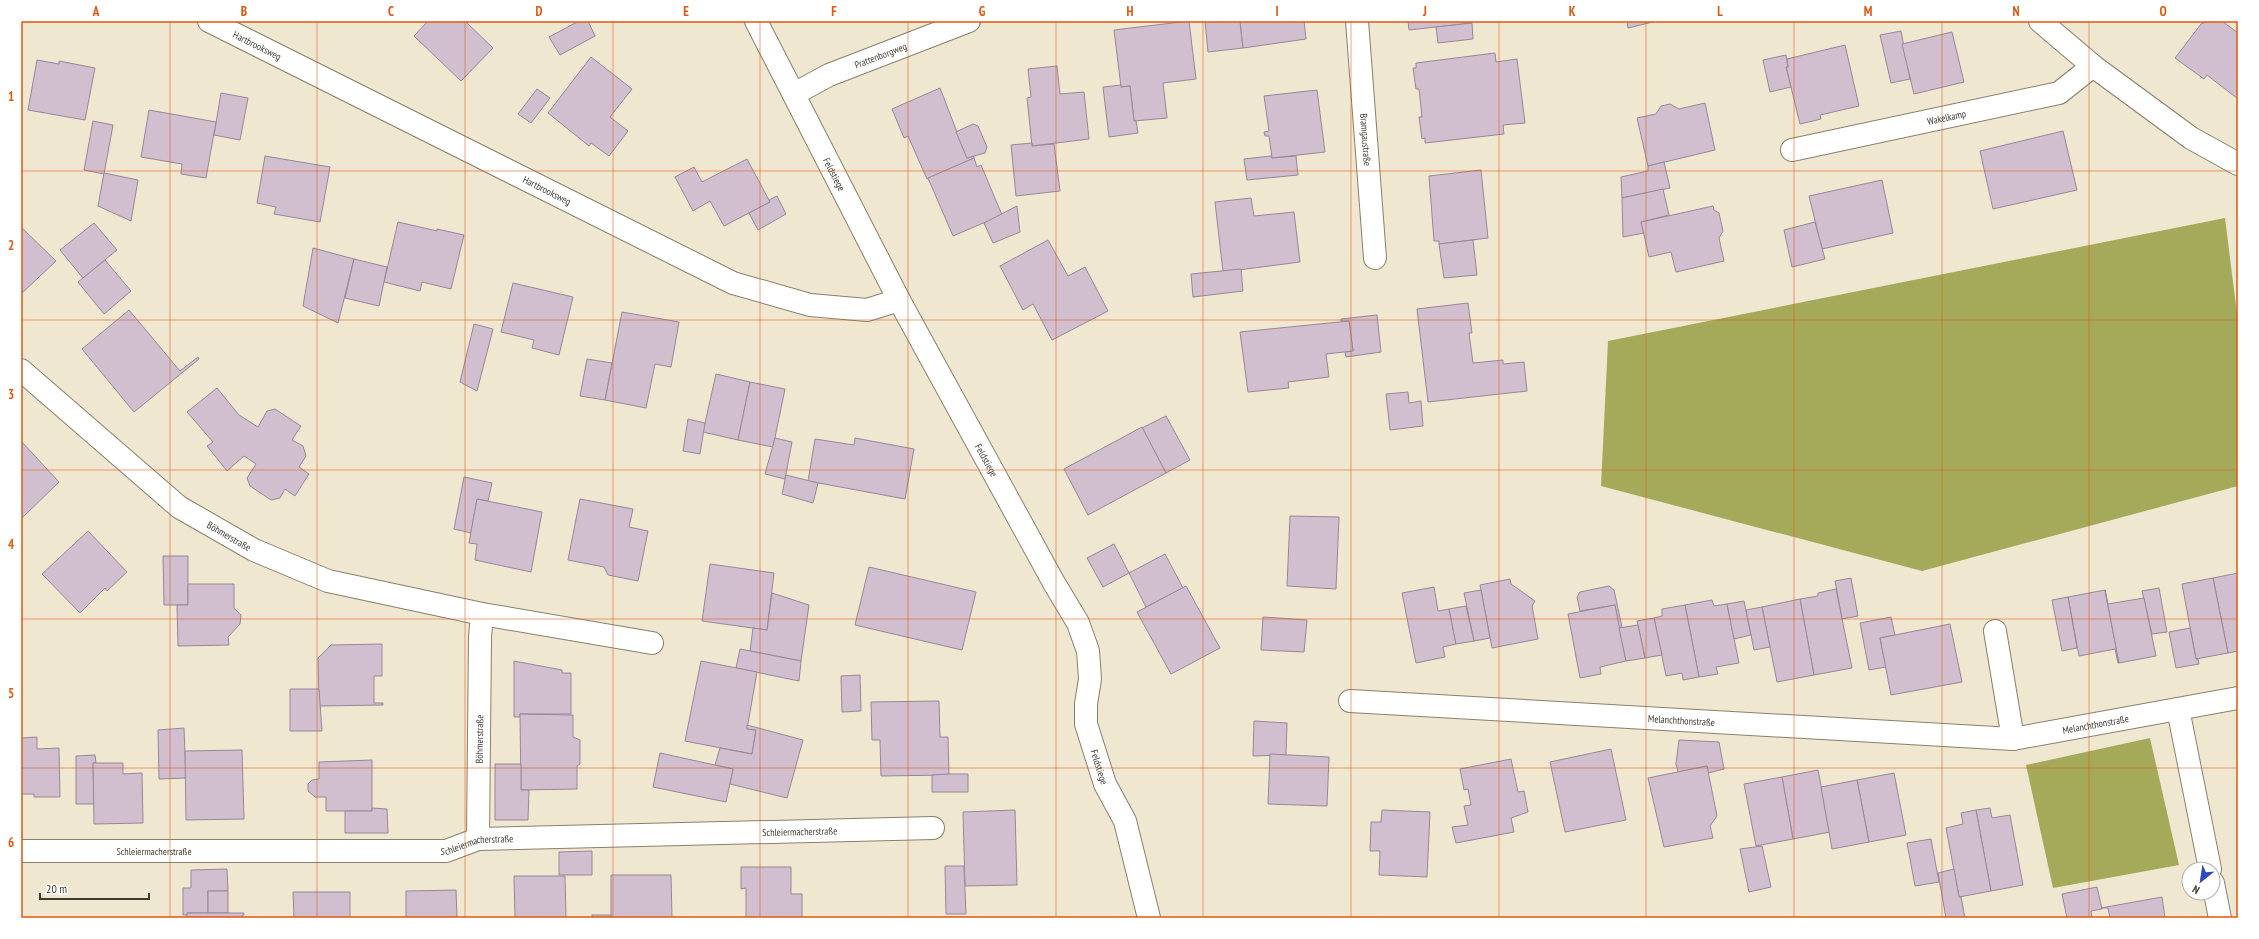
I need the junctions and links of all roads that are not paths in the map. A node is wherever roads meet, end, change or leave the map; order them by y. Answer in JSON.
{"nodes":[{"id":1,"x":209,"y":21,"type":"edge"},
{"id":2,"x":756,"y":21,"type":"edge"},
{"id":3,"x":969,"y":21,"type":"edge"},
{"id":4,"x":1357,"y":21,"type":"edge"},
{"id":5,"x":2040,"y":21,"type":"edge"},
{"id":6,"x":2093,"y":66,"type":"junction"},
{"id":7,"x":794,"y":94,"type":"junction"},
{"id":8,"x":1792,"y":150,"type":"dead end"},
{"id":9,"x":2238,"y":164,"type":"edge"},
{"id":10,"x":1374,"y":258,"type":"dead end"},
{"id":11,"x":899,"y":300,"type":"junction"},
{"id":12,"x":21,"y":370,"type":"edge"},
{"id":13,"x":482,"y":614,"type":"junction"},
{"id":14,"x":1995,"y":630,"type":"dead end"},
{"id":15,"x":652,"y":643,"type":"dead end"},
{"id":16,"x":2238,"y":698,"type":"edge"},
{"id":17,"x":1350,"y":701,"type":"dead end"},
{"id":18,"x":2178,"y":709,"type":"junction"},
{"id":19,"x":2013,"y":739,"type":"junction"},
{"id":20,"x":933,"y":828,"type":"dead end"},
{"id":21,"x":478,"y":839,"type":"junction"},
{"id":22,"x":21,"y":850,"type":"edge"},
{"id":23,"x":2208,"y":861,"type":"edge"},
{"id":24,"x":2217,"y":901,"type":"edge"},
{"id":25,"x":1149,"y":918,"type":"edge"},
{"id":26,"x":2220,"y":918,"type":"edge"}],
"edges":[{"from":1,"to":11,"type":"street","name":"Hartbrooksweg"},
{"from":2,"to":7,"type":"street","name":"Feldstiege"},
{"from":3,"to":7,"type":"street","name":"Prattenborgweg"},
{"from":4,"to":10,"type":"street","name":"Bramgaustraße"},
{"from":5,"to":6,"type":"street"},
{"from":6,"to":8,"type":"street","name":"Wakelkamp"},
{"from":6,"to":9,"type":"street"},
{"from":7,"to":11,"type":"street","name":"Feldstiege"},
{"from":11,"to":25,"type":"street","name":"Feldstiege"},
{"from":12,"to":13,"type":"street","name":"Böhmerstraße"},
{"from":13,"to":15,"type":"street","name":"Böhmerstraße"},
{"from":13,"to":21,"type":"street","name":"Böhmerstraße"},
{"from":14,"to":19,"type":"street"},
{"from":16,"to":18,"type":"street","name":"Melanchthonstraße"},
{"from":17,"to":19,"type":"street","name":"Melanchthonstraße"},
{"from":18,"to":19,"type":"street","name":"Melanchthonstraße"},
{"from":18,"to":23,"type":"street"},
{"from":20,"to":21,"type":"street","name":"Schleiermacherstraße"},
{"from":21,"to":22,"type":"street","name":"Schleiermacherstraße"},
{"from":24,"to":26,"type":"street"}]}
